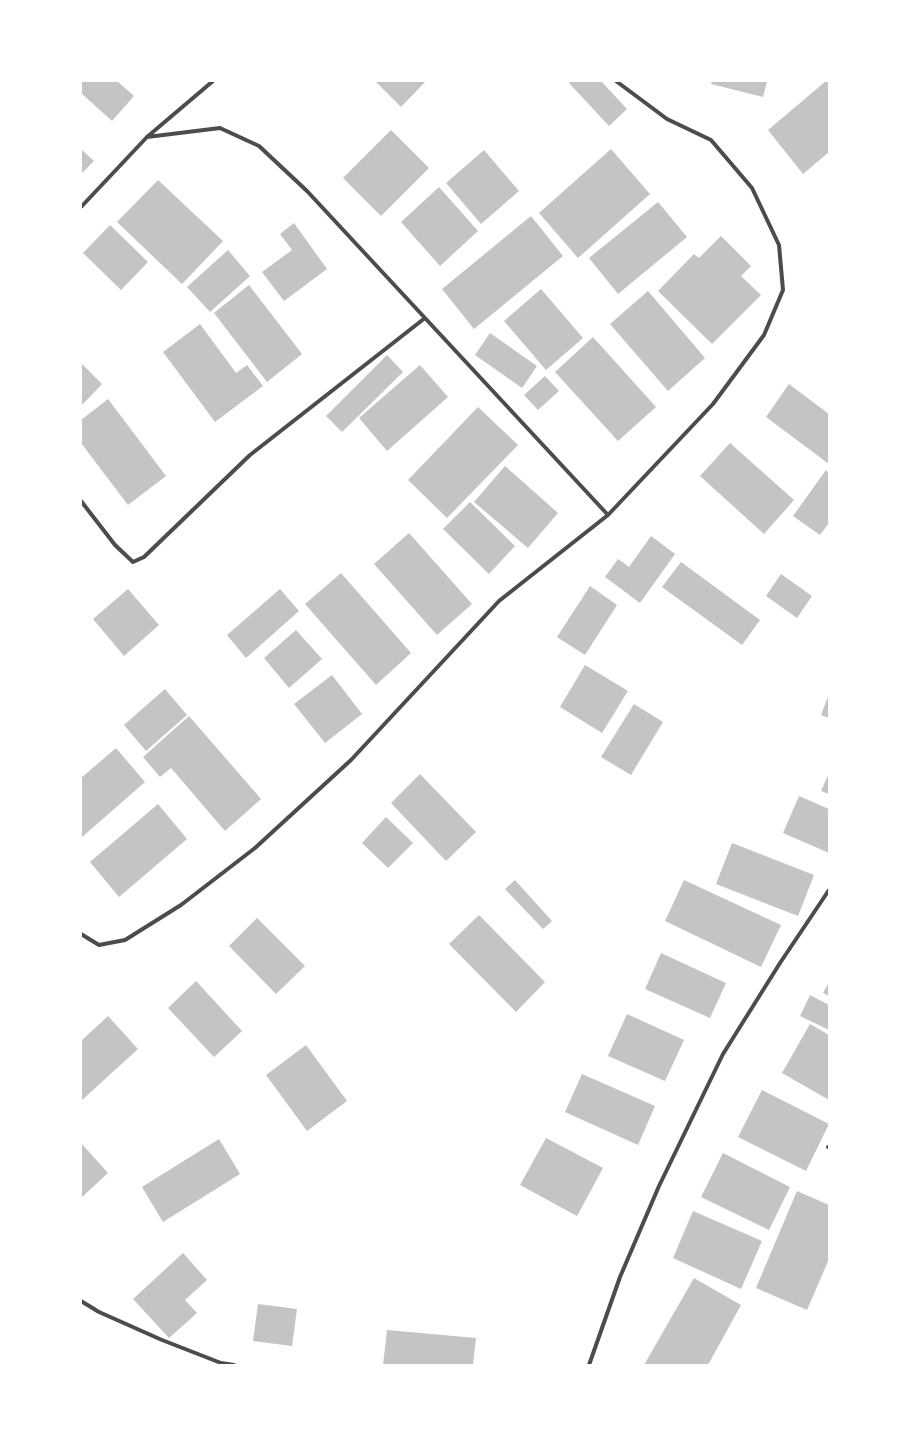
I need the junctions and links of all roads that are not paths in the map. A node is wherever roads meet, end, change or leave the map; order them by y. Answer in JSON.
{"nodes":[{"id":1,"x":213,"y":81,"type":"edge"},
{"id":2,"x":617,"y":81,"type":"edge"},
{"id":3,"x":147,"y":137,"type":"junction"},
{"id":4,"x":81,"y":207,"type":"edge"},
{"id":5,"x":425,"y":318,"type":"junction"},
{"id":6,"x":81,"y":501,"type":"edge"},
{"id":7,"x":608,"y":515,"type":"junction"},
{"id":8,"x":829,"y":890,"type":"edge"},
{"id":9,"x":81,"y":934,"type":"edge"},
{"id":10,"x":81,"y":1301,"type":"edge"},
{"id":11,"x":234,"y":1365,"type":"edge"},
{"id":12,"x":589,"y":1365,"type":"edge"}],
"edges":[{"from":1,"to":3,"type":"street"},
{"from":2,"to":7,"type":"street"},
{"from":3,"to":4,"type":"street"},
{"from":3,"to":5,"type":"street"},
{"from":5,"to":6,"type":"street"},
{"from":5,"to":7,"type":"street"},
{"from":7,"to":9,"type":"street"},
{"from":8,"to":12,"type":"street"},
{"from":10,"to":11,"type":"street"}]}
